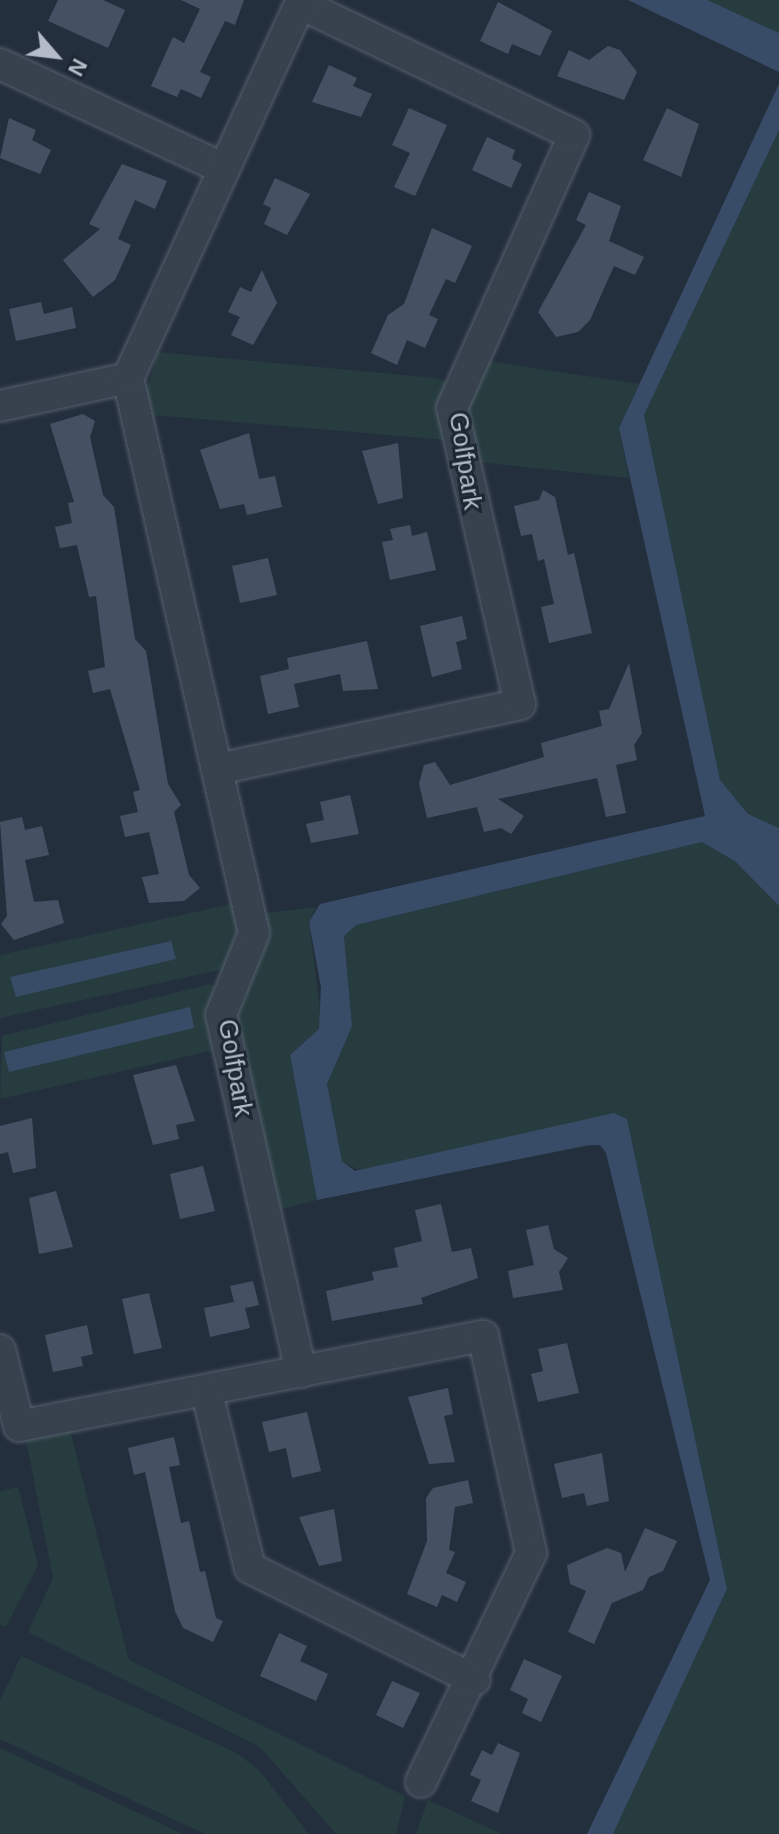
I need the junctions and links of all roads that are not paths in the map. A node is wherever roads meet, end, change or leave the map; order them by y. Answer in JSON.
{"nodes":[{"id":1,"x":302,"y":2,"type":"edge"},
{"id":2,"x":0,"y":64,"type":"edge"},
{"id":3,"x":222,"y":168,"type":"junction"},
{"id":4,"x":128,"y":378,"type":"junction"},
{"id":5,"x":0,"y":406,"type":"edge"},
{"id":6,"x":218,"y":769,"type":"junction"},
{"id":7,"x":0,"y":1354,"type":"edge"},
{"id":8,"x":301,"y":1372,"type":"junction"},
{"id":9,"x":207,"y":1393,"type":"junction"},
{"id":10,"x":475,"y":1680,"type":"junction"},
{"id":11,"x":421,"y":1782,"type":"dead end"}],
"edges":[{"from":1,"to":3,"type":"street","name":"Golfpark"},
{"from":1,"to":6,"type":"street","name":"Golfpark"},
{"from":2,"to":3,"type":"street"},
{"from":3,"to":4,"type":"street","name":"Golfpark"},
{"from":4,"to":5,"type":"street"},
{"from":4,"to":6,"type":"street","name":"Golfpark"},
{"from":6,"to":8,"type":"street","name":"Golfpark"},
{"from":7,"to":9,"type":"street"},
{"from":8,"to":9,"type":"street"},
{"from":8,"to":10,"type":"street"},
{"from":9,"to":10,"type":"street"},
{"from":10,"to":11,"type":"street"}]}
